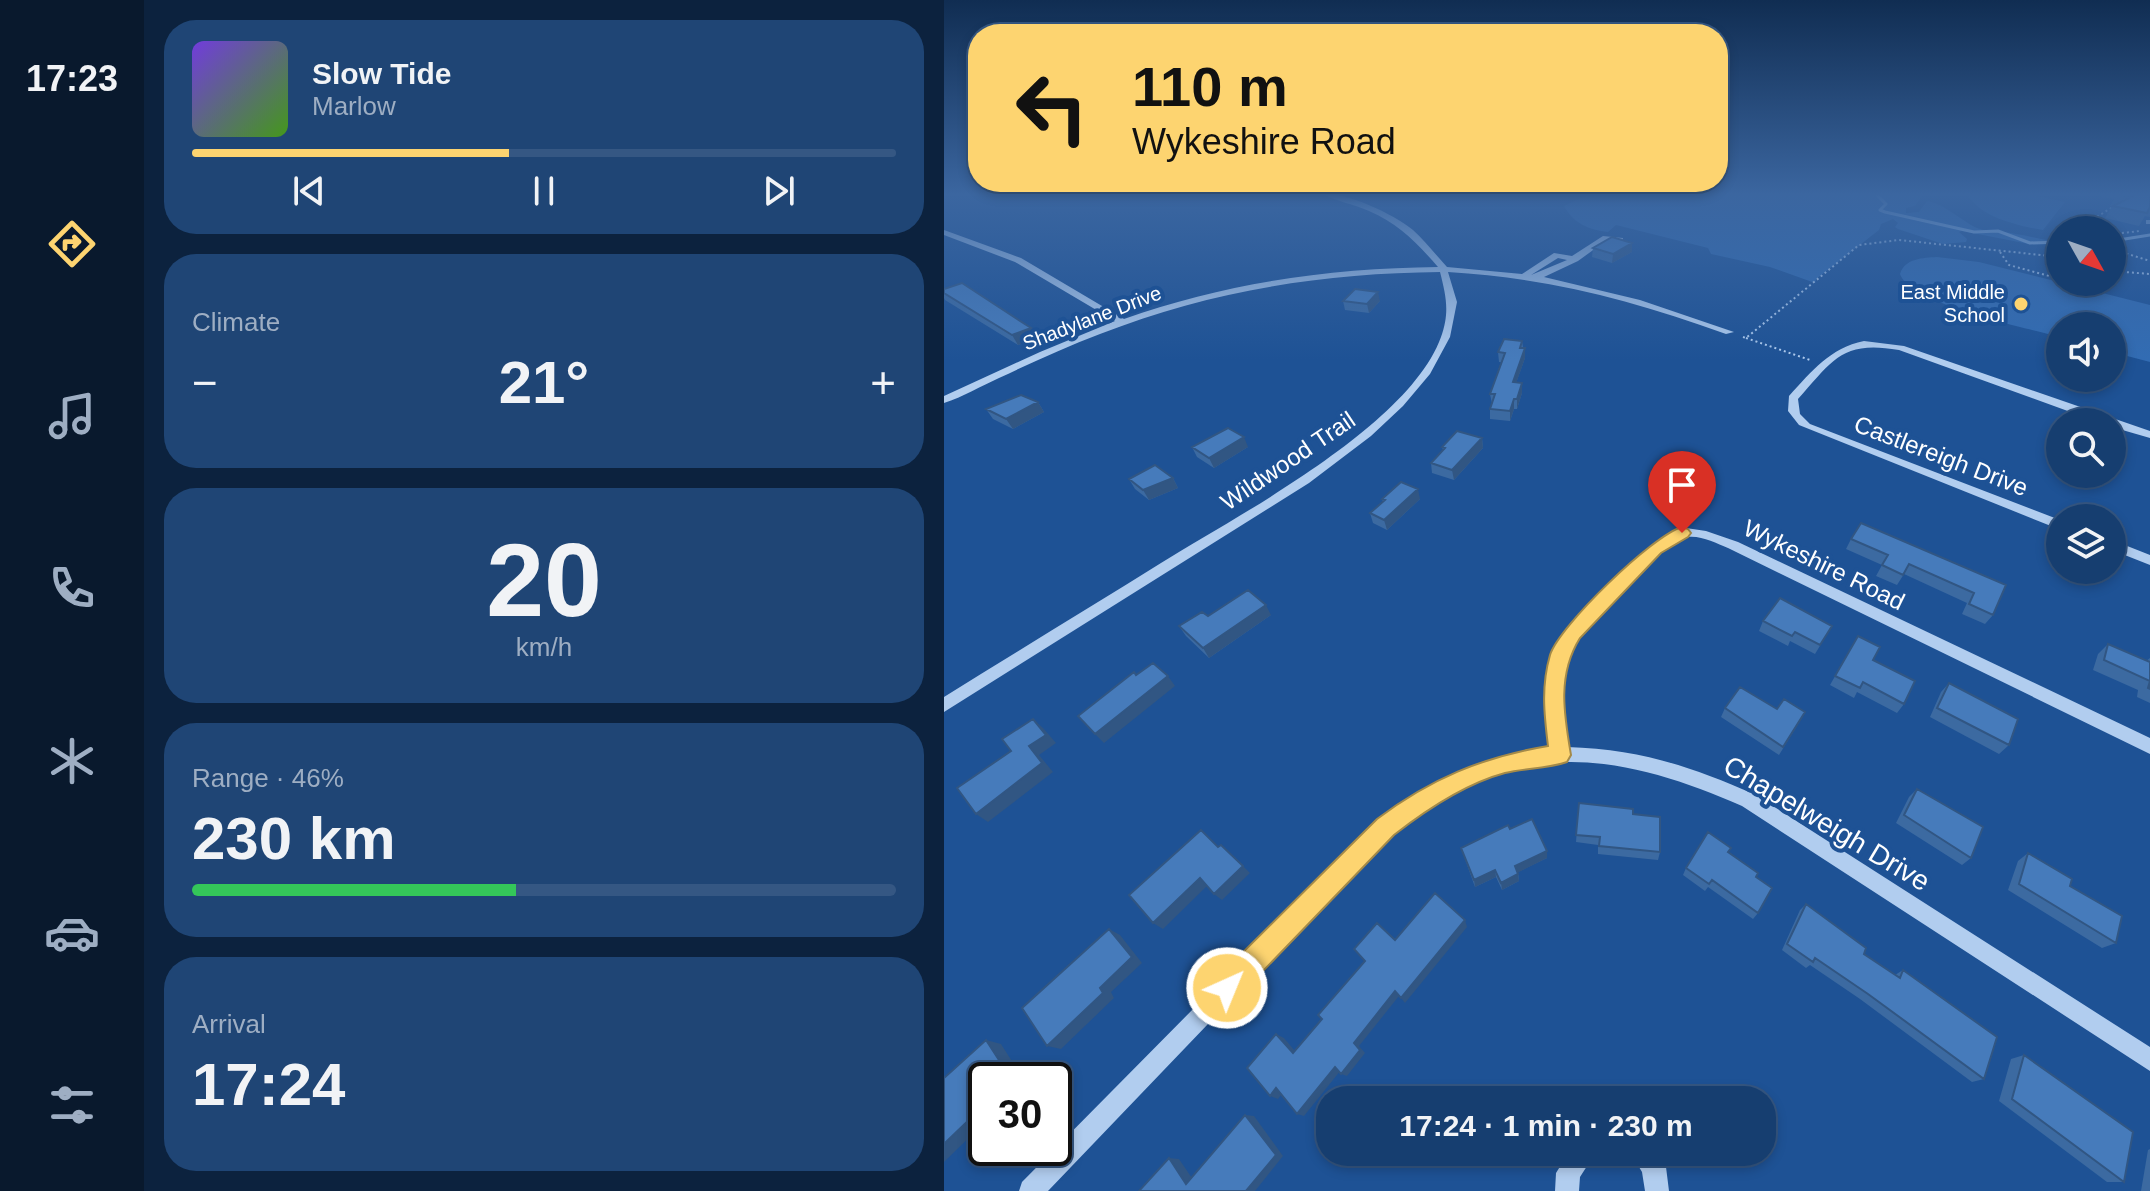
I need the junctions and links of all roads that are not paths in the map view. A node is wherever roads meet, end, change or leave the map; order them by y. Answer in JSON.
{"nodes":[{"id":1,"x":988,"y":249,"type":"edge"},
{"id":2,"x":1428,"y":249,"type":"edge"},
{"id":3,"x":1590,"y":249,"type":"edge"},
{"id":4,"x":1443,"y":270,"type":"junction"},
{"id":5,"x":1529,"y":277,"type":"junction"},
{"id":6,"x":1123,"y":322,"type":"junction"},
{"id":7,"x":1729,"y":332,"type":"road end"},
{"id":8,"x":944,"y":400,"type":"edge"},
{"id":9,"x":2067,"y":408,"type":"edge"},
{"id":10,"x":2126,"y":428,"type":"edge"},
{"id":11,"x":2150,"y":435,"type":"edge"},
{"id":12,"x":2046,"y":520,"type":"edge"},
{"id":13,"x":2126,"y":551,"type":"edge"},
{"id":14,"x":2150,"y":560,"type":"edge"},
{"id":15,"x":944,"y":705,"type":"edge"},
{"id":16,"x":2150,"y":746,"type":"edge"},
{"id":17,"x":1560,"y":755,"type":"junction"},
{"id":18,"x":2150,"y":1060,"type":"edge"},
{"id":19,"x":1573,"y":1166,"type":"edge"},
{"id":20,"x":1653,"y":1166,"type":"edge"},
{"id":21,"x":1031,"y":1191,"type":"edge"},
{"id":22,"x":1567,"y":1191,"type":"edge"},
{"id":23,"x":1657,"y":1191,"type":"edge"}],
"edges":[{"from":1,"to":6,"type":"street"},
{"from":2,"to":4,"type":"street","name":"Wildwood Trail"},
{"from":3,"to":5,"type":"street"},
{"from":4,"to":5,"type":"street","name":"Shadylane Drive"},
{"from":4,"to":6,"type":"street","name":"Shadylane Drive"},
{"from":4,"to":15,"type":"street","name":"Wildwood Trail"},
{"from":5,"to":7,"type":"street","name":"Shadylane Drive"},
{"from":6,"to":8,"type":"street","name":"Shadylane Drive"},
{"from":9,"to":12,"type":"street","name":"Castlereigh Drive"},
{"from":10,"to":11,"type":"street"},
{"from":13,"to":14,"type":"street"},
{"from":16,"to":17,"type":"street","name":"Wykeshire Road"},
{"from":17,"to":18,"type":"street","name":"Chapelweigh Drive"},
{"from":17,"to":21,"type":"street","name":"Chapelweigh Drive"},
{"from":19,"to":22,"type":"street"},
{"from":20,"to":23,"type":"street"}]}
